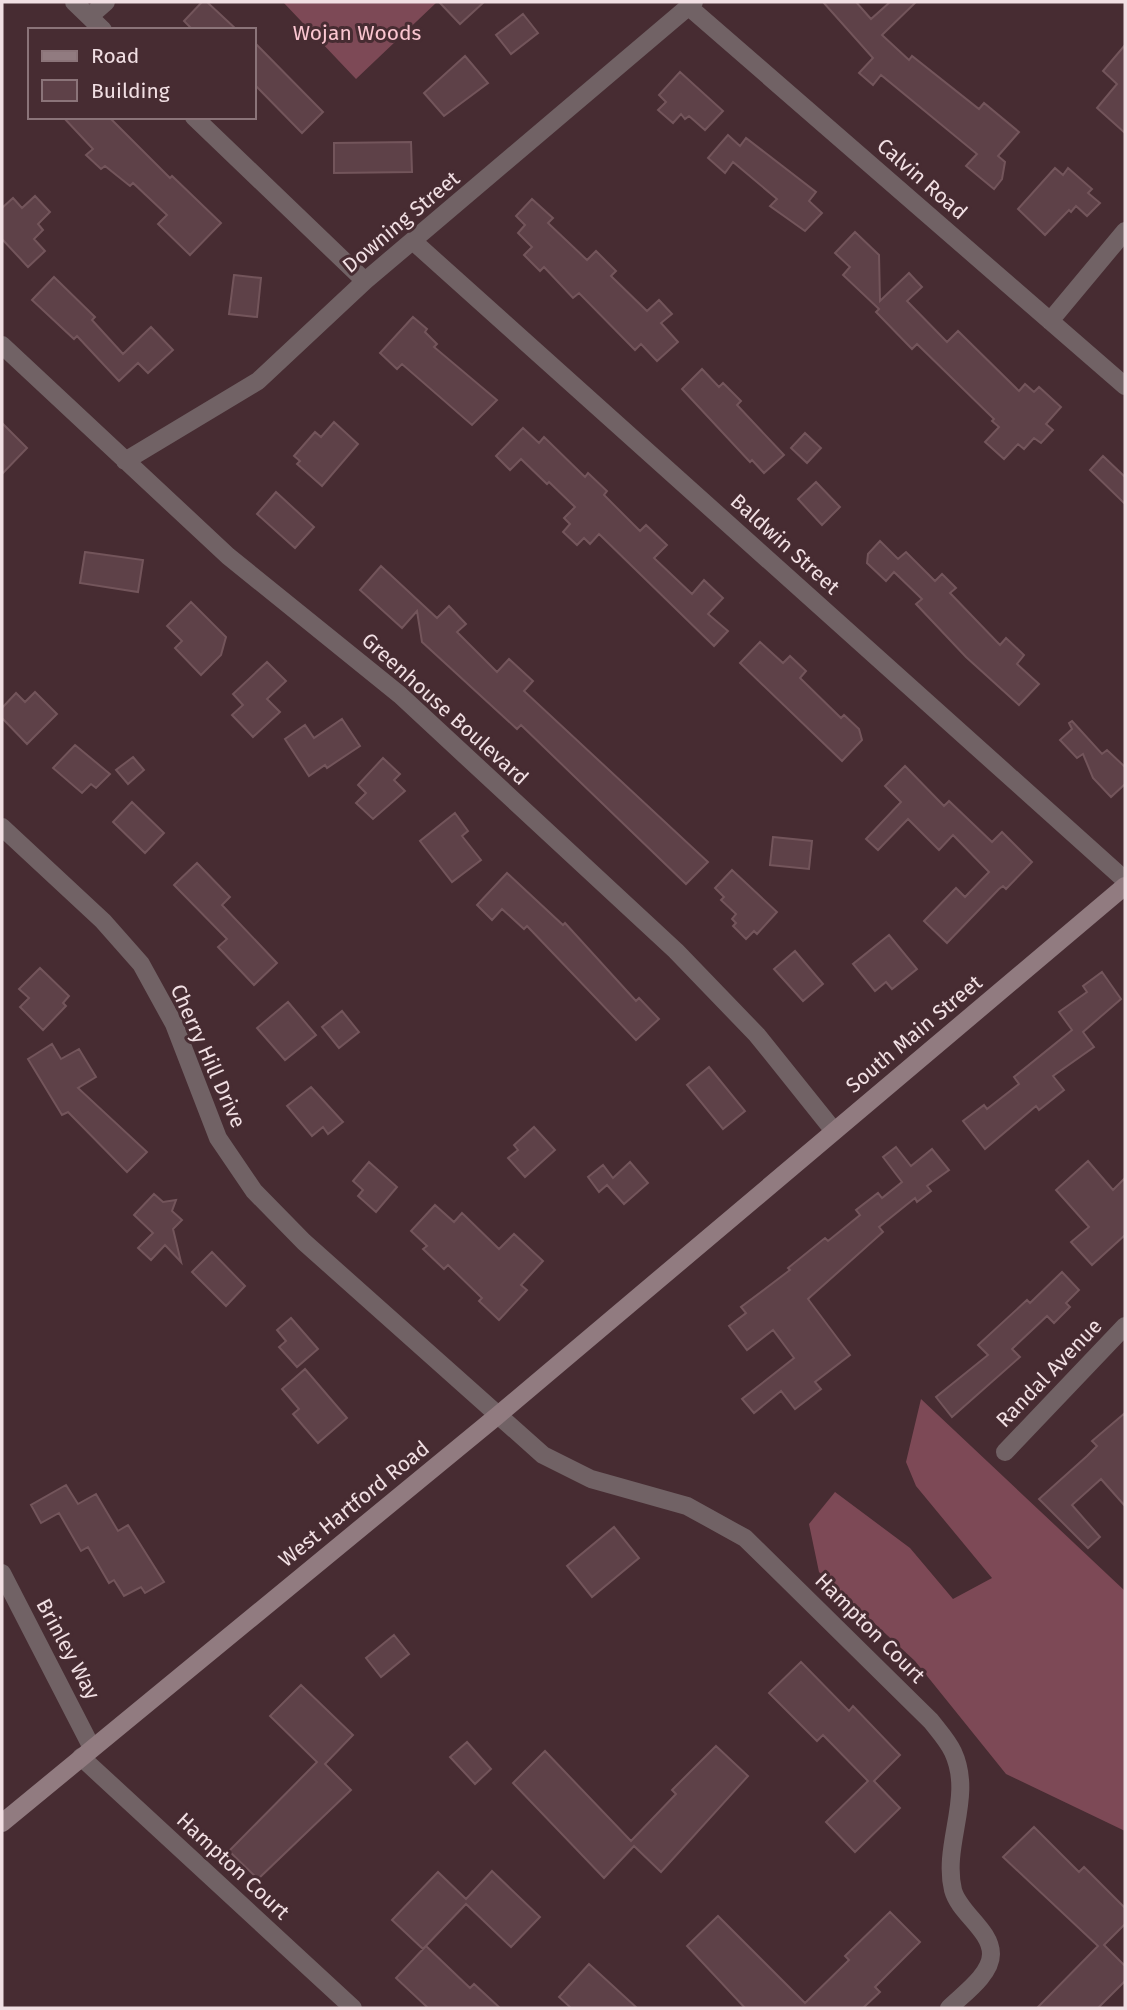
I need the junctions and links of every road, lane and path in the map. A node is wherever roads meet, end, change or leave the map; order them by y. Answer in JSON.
{"nodes":[{"id":1,"x":74,"y":2,"type":"edge"},
{"id":2,"x":106,"y":2,"type":"edge"},
{"id":3,"x":692,"y":4,"type":"edge"},
{"id":4,"x":90,"y":16,"type":"junction"},
{"id":5,"x":101,"y":28,"type":"edge"},
{"id":6,"x":196,"y":119,"type":"edge"},
{"id":7,"x":1125,"y":231,"type":"edge"},
{"id":8,"x":414,"y":242,"type":"junction"},
{"id":9,"x":365,"y":281,"type":"junction"},
{"id":10,"x":1050,"y":321,"type":"junction"},
{"id":11,"x":2,"y":345,"type":"edge"},
{"id":12,"x":1125,"y":386,"type":"edge"},
{"id":13,"x":125,"y":461,"type":"junction"},
{"id":14,"x":2,"y":827,"type":"edge"},
{"id":15,"x":1125,"y":880,"type":"edge"},
{"id":16,"x":1125,"y":886,"type":"edge"},
{"id":17,"x":834,"y":1131,"type":"junction"},
{"id":18,"x":733,"y":1217,"type":"joint"},
{"id":19,"x":1125,"y":1326,"type":"edge"},
{"id":20,"x":497,"y":1416,"type":"junction"},
{"id":21,"x":1005,"y":1452,"type":"dead end"},
{"id":22,"x":2,"y":1573,"type":"edge"},
{"id":23,"x":86,"y":1753,"type":"junction"},
{"id":24,"x":2,"y":1823,"type":"edge"},
{"id":25,"x":353,"y":2008,"type":"edge"},
{"id":26,"x":949,"y":2008,"type":"edge"}],
"edges":[{"from":1,"to":4,"type":"street"},
{"from":2,"to":4,"type":"street"},
{"from":3,"to":8,"type":"street","name":"Downing Street"},
{"from":3,"to":10,"type":"street","name":"Calvin Road"},
{"from":4,"to":5,"type":"street"},
{"from":6,"to":9,"type":"street"},
{"from":7,"to":10,"type":"street"},
{"from":8,"to":9,"type":"street","name":"Downing Street"},
{"from":8,"to":15,"type":"street","name":"Baldwin Street"},
{"from":9,"to":13,"type":"street","name":"Downing Street"},
{"from":10,"to":12,"type":"street","name":"Calvin Road"},
{"from":11,"to":13,"type":"street","name":"Greenhouse Boulevard"},
{"from":13,"to":17,"type":"street","name":"Greenhouse Boulevard"},
{"from":14,"to":20,"type":"street","name":"Cherry Hill Drive"},
{"from":16,"to":17,"type":"street","name":"South Main Street"},
{"from":17,"to":18,"type":"street","name":"South Main Street"},
{"from":18,"to":20,"type":"street","name":"West Hartford Road"},
{"from":19,"to":21,"type":"street","name":"Randal Avenue"},
{"from":20,"to":23,"type":"street","name":"West Hartford Road"},
{"from":20,"to":26,"type":"street","name":"Hampton Court"},
{"from":22,"to":23,"type":"street","name":"Brinley Way"},
{"from":23,"to":24,"type":"street","name":"West Hartford Road"},
{"from":23,"to":25,"type":"street","name":"Hampton Court"}]}
